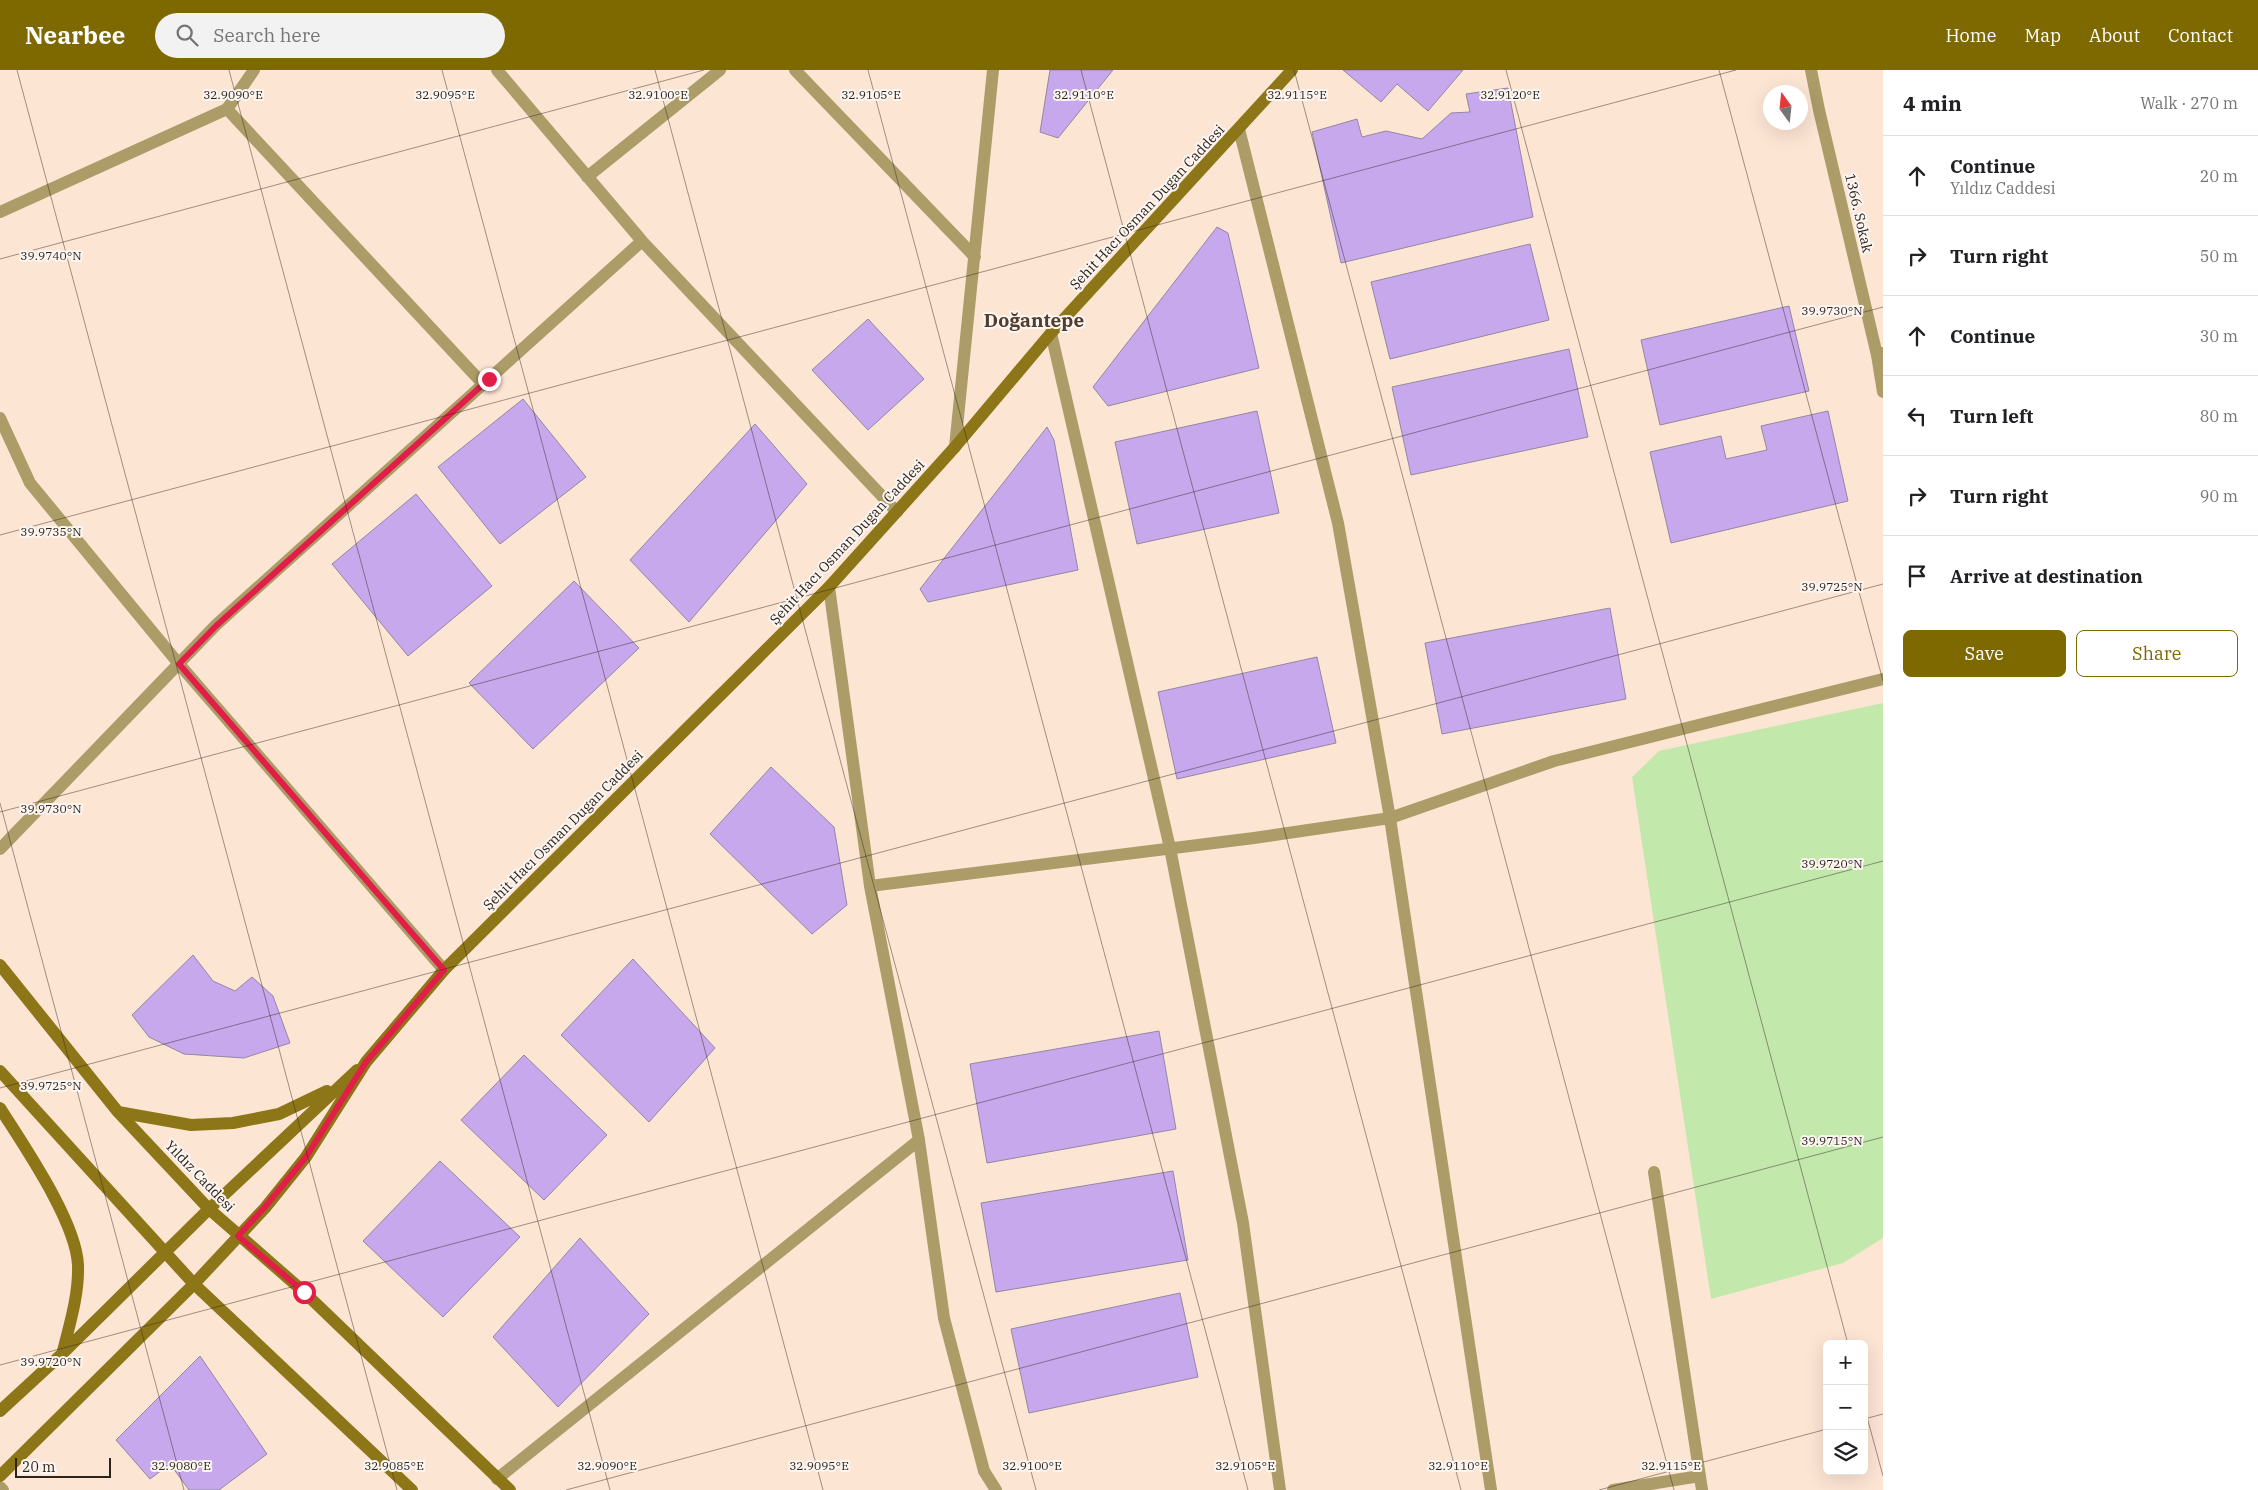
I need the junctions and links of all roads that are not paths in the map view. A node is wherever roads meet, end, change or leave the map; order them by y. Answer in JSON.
{"nodes":[{"id":1,"x":254,"y":70,"type":"edge"},
{"id":2,"x":496,"y":70,"type":"edge"},
{"id":3,"x":720,"y":70,"type":"edge"},
{"id":4,"x":795,"y":70,"type":"edge"},
{"id":5,"x":993,"y":70,"type":"edge"},
{"id":6,"x":1292,"y":70,"type":"edge"},
{"id":7,"x":1812,"y":70,"type":"edge"},
{"id":8,"x":226,"y":109,"type":"junction"},
{"id":9,"x":1239,"y":129,"type":"junction"},
{"id":10,"x":588,"y":177,"type":"junction"},
{"id":11,"x":0,"y":212,"type":"edge"},
{"id":12,"x":642,"y":241,"type":"junction"},
{"id":13,"x":975,"y":257,"type":"junction"},
{"id":14,"x":1052,"y":332,"type":"junction"},
{"id":15,"x":1880,"y":354,"type":"edge"},
{"id":16,"x":484,"y":385,"type":"junction"},
{"id":17,"x":1883,"y":392,"type":"edge"},
{"id":18,"x":0,"y":418,"type":"edge"},
{"id":19,"x":955,"y":447,"type":"junction"},
{"id":20,"x":897,"y":512,"type":"junction"},
{"id":21,"x":829,"y":588,"type":"junction"},
{"id":22,"x":179,"y":664,"type":"junction"},
{"id":23,"x":1883,"y":679,"type":"edge"},
{"id":24,"x":1390,"y":818,"type":"junction"},
{"id":25,"x":1170,"y":848,"type":"junction"},
{"id":26,"x":0,"y":849,"type":"edge"},
{"id":27,"x":870,"y":886,"type":"junction"},
{"id":28,"x":0,"y":966,"type":"edge"},
{"id":29,"x":444,"y":970,"type":"junction"},
{"id":30,"x":366,"y":1062,"type":"junction"},
{"id":31,"x":0,"y":1071,"type":"edge"},
{"id":32,"x":338,"y":1085,"type":"junction"},
{"id":33,"x":0,"y":1108,"type":"edge"},
{"id":34,"x":118,"y":1112,"type":"junction"},
{"id":35,"x":919,"y":1140,"type":"junction"},
{"id":36,"x":1654,"y":1172,"type":"dead end"},
{"id":37,"x":208,"y":1209,"type":"junction"},
{"id":38,"x":238,"y":1236,"type":"junction"},
{"id":39,"x":166,"y":1250,"type":"junction"},
{"id":40,"x":194,"y":1284,"type":"junction"},
{"id":41,"x":63,"y":1353,"type":"junction"},
{"id":42,"x":0,"y":1411,"type":"edge"},
{"id":43,"x":0,"y":1476,"type":"edge"},
{"id":44,"x":1700,"y":1476,"type":"junction"},
{"id":45,"x":497,"y":1479,"type":"junction"},
{"id":46,"x":0,"y":1487,"type":"edge"},
{"id":47,"x":4,"y":1490,"type":"edge"},
{"id":48,"x":412,"y":1490,"type":"edge"},
{"id":49,"x":510,"y":1490,"type":"edge"},
{"id":50,"x":996,"y":1490,"type":"edge"},
{"id":51,"x":1280,"y":1490,"type":"edge"},
{"id":52,"x":1491,"y":1490,"type":"edge"},
{"id":53,"x":1613,"y":1490,"type":"edge"},
{"id":54,"x":1702,"y":1490,"type":"edge"}],
"edges":[{"from":1,"to":8,"type":"street"},
{"from":2,"to":10,"type":"street"},
{"from":3,"to":10,"type":"street"},
{"from":4,"to":13,"type":"street"},
{"from":5,"to":13,"type":"street"},
{"from":6,"to":9,"type":"main road","name":"Şehit Hacı Osman Dugan Caddesi"},
{"from":7,"to":15,"type":"street","name":"1366. Sokak"},
{"from":8,"to":11,"type":"street"},
{"from":8,"to":16,"type":"street"},
{"from":9,"to":14,"type":"main road","name":"Şehit Hacı Osman Dugan Caddesi"},
{"from":9,"to":24,"type":"street"},
{"from":10,"to":12,"type":"street"},
{"from":12,"to":16,"type":"street"},
{"from":12,"to":20,"type":"street"},
{"from":13,"to":19,"type":"street"},
{"from":14,"to":19,"type":"main road","name":"Şehit Hacı Osman Dugan Caddesi"},
{"from":14,"to":25,"type":"street"},
{"from":15,"to":17,"type":"street","name":"1366. Sokak"},
{"from":16,"to":22,"type":"street"},
{"from":18,"to":22,"type":"street"},
{"from":19,"to":20,"type":"main road","name":"Şehit Hacı Osman Dugan Caddesi"},
{"from":20,"to":21,"type":"main road","name":"Şehit Hacı Osman Dugan Caddesi"},
{"from":21,"to":27,"type":"street"},
{"from":21,"to":29,"type":"main road","name":"Şehit Hacı Osman Dugan Caddesi"},
{"from":22,"to":26,"type":"street"},
{"from":22,"to":29,"type":"street"},
{"from":23,"to":24,"type":"street"},
{"from":24,"to":25,"type":"street"},
{"from":24,"to":52,"type":"street"},
{"from":25,"to":27,"type":"street"},
{"from":25,"to":51,"type":"street"},
{"from":27,"to":35,"type":"street"},
{"from":28,"to":34,"type":"main road","name":"Yıldız Caddesi"},
{"from":29,"to":30,"type":"main road","name":"Şehit Hacı Osman Dugan Caddesi"},
{"from":30,"to":32,"type":"main road"},
{"from":30,"to":38,"type":"main road"},
{"from":31,"to":39,"type":"main road"},
{"from":32,"to":34,"type":"main road"},
{"from":32,"to":37,"type":"main road"},
{"from":33,"to":41,"type":"main road"},
{"from":34,"to":37,"type":"main road","name":"Yıldız Caddesi"},
{"from":35,"to":45,"type":"street"},
{"from":35,"to":50,"type":"street"},
{"from":36,"to":44,"type":"street"},
{"from":37,"to":38,"type":"main road","name":"Yıldız Caddesi"},
{"from":37,"to":39,"type":"main road"},
{"from":38,"to":40,"type":"main road"},
{"from":38,"to":45,"type":"main road","name":"Yıldız Caddesi"},
{"from":39,"to":40,"type":"main road"},
{"from":39,"to":41,"type":"main road"},
{"from":40,"to":43,"type":"main road"},
{"from":40,"to":48,"type":"main road"},
{"from":41,"to":42,"type":"main road"},
{"from":44,"to":53,"type":"street"},
{"from":44,"to":54,"type":"street"},
{"from":45,"to":49,"type":"main road","name":"Yıldız Caddesi"},
{"from":46,"to":47,"type":"street"}]}
